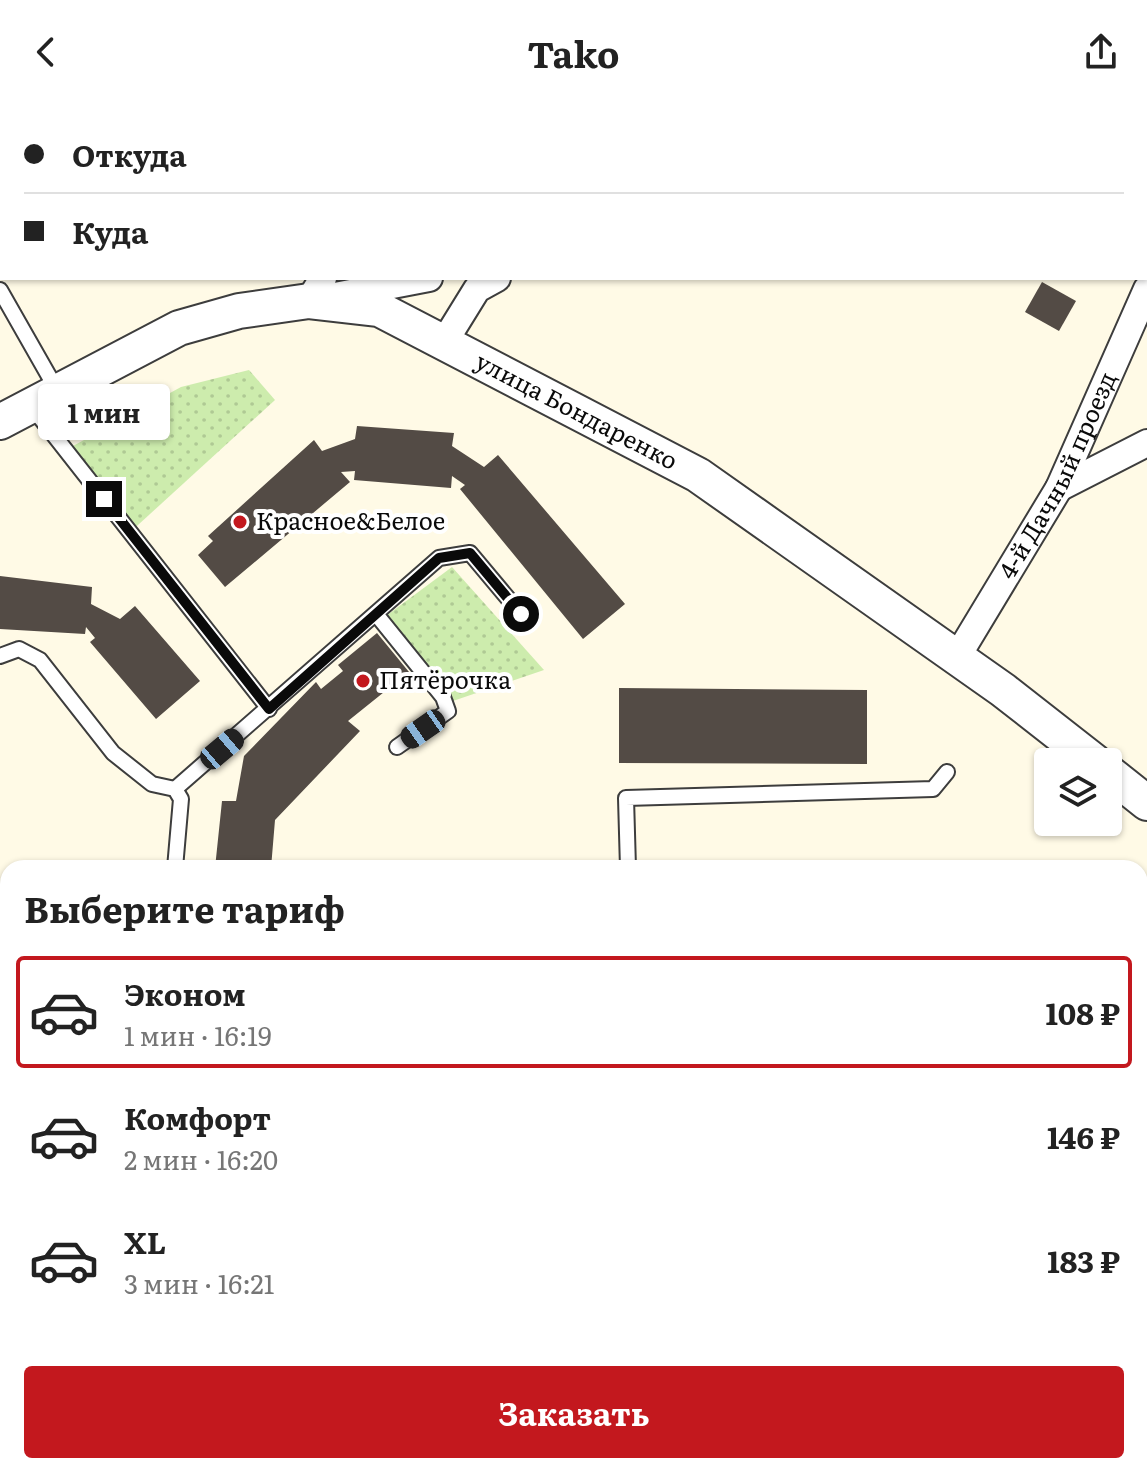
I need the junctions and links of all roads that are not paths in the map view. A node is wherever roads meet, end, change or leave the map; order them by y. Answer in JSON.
{"nodes":[{"id":1,"x":408,"y":280,"type":"edge"},
{"id":2,"x":493,"y":280,"type":"edge"},
{"id":3,"x":316,"y":289,"type":"edge"},
{"id":4,"x":1147,"y":289,"type":"edge"},
{"id":5,"x":0,"y":290,"type":"edge"},
{"id":6,"x":443,"y":344,"type":"junction"},
{"id":7,"x":44,"y":399,"type":"junction"},
{"id":8,"x":0,"y":422,"type":"edge"},
{"id":9,"x":1147,"y":443,"type":"edge"},
{"id":10,"x":1059,"y":488,"type":"junction"},
{"id":11,"x":376,"y":614,"type":"junction"},
{"id":12,"x":521,"y":614,"type":"dead end"},
{"id":13,"x":0,"y":656,"type":"edge"},
{"id":14,"x":957,"y":657,"type":"junction"},
{"id":15,"x":269,"y":709,"type":"junction"},
{"id":16,"x":397,"y":747,"type":"dead end"},
{"id":17,"x":1077,"y":748,"type":"edge"},
{"id":18,"x":947,"y":772,"type":"dead end"},
{"id":19,"x":1122,"y":783,"type":"edge"},
{"id":20,"x":175,"y":789,"type":"junction"},
{"id":21,"x":1147,"y":803,"type":"edge"},
{"id":22,"x":176,"y":860,"type":"edge"},
{"id":23,"x":628,"y":860,"type":"edge"}],
"edges":[{"from":1,"to":3,"type":"street"},
{"from":2,"to":6,"type":"street"},
{"from":3,"to":6,"type":"street","name":"улица Бондаренко"},
{"from":3,"to":7,"type":"street","name":"улица Бондаренко"},
{"from":4,"to":10,"type":"street","name":"4-й Дачный проезд"},
{"from":5,"to":7,"type":"lane"},
{"from":6,"to":14,"type":"street","name":"улица Бондаренко"},
{"from":7,"to":8,"type":"street","name":"улица Бондаренко"},
{"from":7,"to":15,"type":"lane"},
{"from":9,"to":10,"type":"street"},
{"from":10,"to":14,"type":"street","name":"4-й Дачный проезд"},
{"from":11,"to":12,"type":"lane"},
{"from":11,"to":15,"type":"lane"},
{"from":11,"to":16,"type":"lane"},
{"from":13,"to":20,"type":"lane"},
{"from":14,"to":17,"type":"street","name":"улица Бондаренко"},
{"from":15,"to":20,"type":"lane"},
{"from":18,"to":23,"type":"lane"},
{"from":19,"to":21,"type":"street"},
{"from":20,"to":22,"type":"lane"}]}
